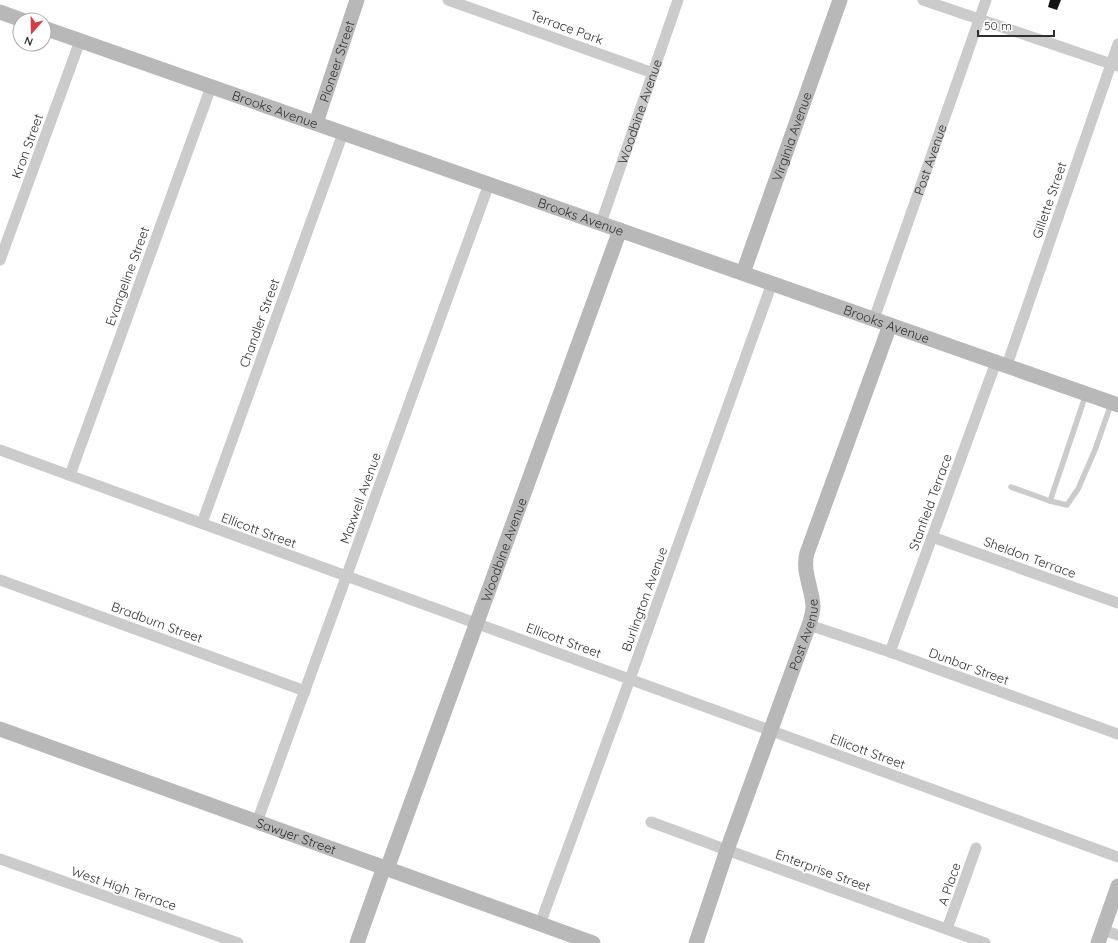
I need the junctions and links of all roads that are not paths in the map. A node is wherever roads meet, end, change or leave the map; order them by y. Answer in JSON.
{"nodes":[{"id":1,"x":357,"y":0,"type":"edge"},
{"id":2,"x":448,"y":0,"type":"edge"},
{"id":3,"x":678,"y":0,"type":"edge"},
{"id":4,"x":840,"y":0,"type":"edge"},
{"id":5,"x":923,"y":0,"type":"edge"},
{"id":6,"x":986,"y":0,"type":"edge"},
{"id":7,"x":0,"y":12,"type":"edge"},
{"id":8,"x":12,"y":16,"type":"edge"},
{"id":9,"x":979,"y":20,"type":"junction"},
{"id":10,"x":52,"y":31,"type":"edge"},
{"id":11,"x":80,"y":40,"type":"junction"},
{"id":12,"x":1118,"y":44,"type":"edge"},
{"id":13,"x":1114,"y":65,"type":"edge"},
{"id":14,"x":653,"y":73,"type":"junction"},
{"id":15,"x":211,"y":87,"type":"junction"},
{"id":16,"x":316,"y":123,"type":"junction"},
{"id":17,"x":343,"y":133,"type":"junction"},
{"id":18,"x":489,"y":184,"type":"junction"},
{"id":19,"x":600,"y":223,"type":"junction"},
{"id":20,"x":620,"y":230,"type":"junction"},
{"id":21,"x":0,"y":260,"type":"edge"},
{"id":22,"x":744,"y":273,"type":"junction"},
{"id":23,"x":772,"y":283,"type":"junction"},
{"id":24,"x":874,"y":319,"type":"junction"},
{"id":25,"x":890,"y":325,"type":"junction"},
{"id":26,"x":1001,"y":364,"type":"junction"},
{"id":27,"x":1086,"y":393,"type":"junction"},
{"id":28,"x":1115,"y":403,"type":"edge"},
{"id":29,"x":0,"y":450,"type":"edge"},
{"id":30,"x":70,"y":475,"type":"junction"},
{"id":31,"x":1011,"y":487,"type":"dead end"},
{"id":32,"x":1050,"y":501,"type":"junction"},
{"id":33,"x":202,"y":523,"type":"junction"},
{"id":34,"x":932,"y":537,"type":"junction"},
{"id":35,"x":347,"y":576,"type":"junction"},
{"id":36,"x":0,"y":580,"type":"edge"},
{"id":37,"x":1118,"y":603,"type":"edge"},
{"id":38,"x":476,"y":624,"type":"junction"},
{"id":39,"x":809,"y":625,"type":"junction"},
{"id":40,"x":890,"y":652,"type":"junction"},
{"id":41,"x":630,"y":679,"type":"junction"},
{"id":42,"x":305,"y":691,"type":"junction"},
{"id":43,"x":0,"y":729,"type":"edge"},
{"id":44,"x":771,"y":731,"type":"junction"},
{"id":45,"x":1118,"y":734,"type":"edge"},
{"id":46,"x":257,"y":822,"type":"junction"},
{"id":47,"x":651,"y":822,"type":"dead end"},
{"id":48,"x":976,"y":848,"type":"dead end"},
{"id":49,"x":727,"y":850,"type":"junction"},
{"id":50,"x":1118,"y":857,"type":"edge"},
{"id":51,"x":0,"y":859,"type":"edge"},
{"id":52,"x":386,"y":868,"type":"junction"},
{"id":53,"x":1118,"y":886,"type":"edge"},
{"id":54,"x":540,"y":924,"type":"junction"},
{"id":55,"x":947,"y":929,"type":"junction"},
{"id":56,"x":1118,"y":935,"type":"edge"},
{"id":57,"x":1100,"y":936,"type":"edge"},
{"id":58,"x":238,"y":943,"type":"edge"},
{"id":59,"x":357,"y":943,"type":"edge"},
{"id":60,"x":593,"y":943,"type":"edge"},
{"id":61,"x":696,"y":943,"type":"edge"},
{"id":62,"x":985,"y":943,"type":"edge"}],
"edges":[{"from":1,"to":16,"type":"street","name":"Pioneer Street"},
{"from":2,"to":14,"type":"street","name":"Terrace Park"},
{"from":3,"to":14,"type":"street","name":"Woodbine Avenue"},
{"from":4,"to":22,"type":"street","name":"Virginia Avenue"},
{"from":5,"to":9,"type":"street"},
{"from":6,"to":9,"type":"street","name":"Post Avenue"},
{"from":7,"to":8,"type":"street"},
{"from":9,"to":13,"type":"street"},
{"from":9,"to":24,"type":"street","name":"Post Avenue"},
{"from":10,"to":11,"type":"street","name":"Brooks Avenue"},
{"from":11,"to":15,"type":"street","name":"Brooks Avenue"},
{"from":11,"to":21,"type":"street","name":"Kron Street"},
{"from":12,"to":13,"type":"street","name":"Gillette Street"},
{"from":13,"to":26,"type":"street","name":"Gillette Street"},
{"from":14,"to":19,"type":"street","name":"Woodbine Avenue"},
{"from":15,"to":16,"type":"street","name":"Brooks Avenue"},
{"from":15,"to":30,"type":"street","name":"Evangeline Street"},
{"from":16,"to":17,"type":"street","name":"Brooks Avenue"},
{"from":17,"to":18,"type":"street","name":"Brooks Avenue"},
{"from":17,"to":33,"type":"street","name":"Chandler Street"},
{"from":18,"to":19,"type":"street","name":"Brooks Avenue"},
{"from":18,"to":35,"type":"street","name":"Maxwell Avenue"},
{"from":19,"to":20,"type":"street","name":"Brooks Avenue"},
{"from":20,"to":22,"type":"street","name":"Brooks Avenue"},
{"from":20,"to":38,"type":"street","name":"Woodbine Avenue"},
{"from":22,"to":23,"type":"street","name":"Brooks Avenue"},
{"from":23,"to":24,"type":"street","name":"Brooks Avenue"},
{"from":23,"to":41,"type":"street","name":"Burlington Avenue"},
{"from":24,"to":25,"type":"street","name":"Brooks Avenue"},
{"from":25,"to":26,"type":"street","name":"Brooks Avenue"},
{"from":25,"to":39,"type":"street","name":"Post Avenue"},
{"from":26,"to":27,"type":"street","name":"Brooks Avenue"},
{"from":26,"to":34,"type":"street","name":"Stanfield Terrace"},
{"from":27,"to":28,"type":"street","name":"Brooks Avenue"},
{"from":27,"to":32,"type":"lane"},
{"from":28,"to":32,"type":"lane"},
{"from":29,"to":30,"type":"street","name":"Ellicott Street"},
{"from":30,"to":33,"type":"street","name":"Ellicott Street"},
{"from":31,"to":32,"type":"lane"},
{"from":33,"to":35,"type":"street","name":"Ellicott Street"},
{"from":34,"to":37,"type":"street","name":"Sheldon Terrace"},
{"from":34,"to":40,"type":"street","name":"Stanfield Terrace"},
{"from":35,"to":38,"type":"street","name":"Ellicott Street"},
{"from":35,"to":42,"type":"street","name":"Maxwell Avenue"},
{"from":36,"to":42,"type":"street","name":"Bradburn Street"},
{"from":38,"to":41,"type":"street","name":"Ellicott Street"},
{"from":38,"to":52,"type":"street","name":"Woodbine Avenue"},
{"from":39,"to":40,"type":"street","name":"Dunbar Street"},
{"from":39,"to":44,"type":"street","name":"Post Avenue"},
{"from":40,"to":45,"type":"street","name":"Dunbar Street"},
{"from":41,"to":44,"type":"street","name":"Ellicott Street"},
{"from":41,"to":54,"type":"street","name":"Burlington Avenue"},
{"from":42,"to":46,"type":"street","name":"Maxwell Avenue"},
{"from":43,"to":46,"type":"street","name":"Sawyer Street"},
{"from":44,"to":49,"type":"street","name":"Post Avenue"},
{"from":44,"to":50,"type":"street","name":"Ellicott Street"},
{"from":46,"to":52,"type":"street","name":"Sawyer Street"},
{"from":47,"to":49,"type":"street","name":"Enterprise Street"},
{"from":48,"to":55,"type":"street","name":"A Place"},
{"from":49,"to":55,"type":"street","name":"Enterprise Street"},
{"from":49,"to":61,"type":"street","name":"Post Avenue"},
{"from":51,"to":58,"type":"street","name":"West High Terrace"},
{"from":52,"to":54,"type":"street","name":"Sawyer Street"},
{"from":52,"to":59,"type":"street","name":"Woodbine Avenue"},
{"from":53,"to":57,"type":"street"},
{"from":54,"to":60,"type":"street","name":"Sawyer Street"},
{"from":55,"to":62,"type":"street","name":"Enterprise Street"},
{"from":56,"to":57,"type":"street"}]}
